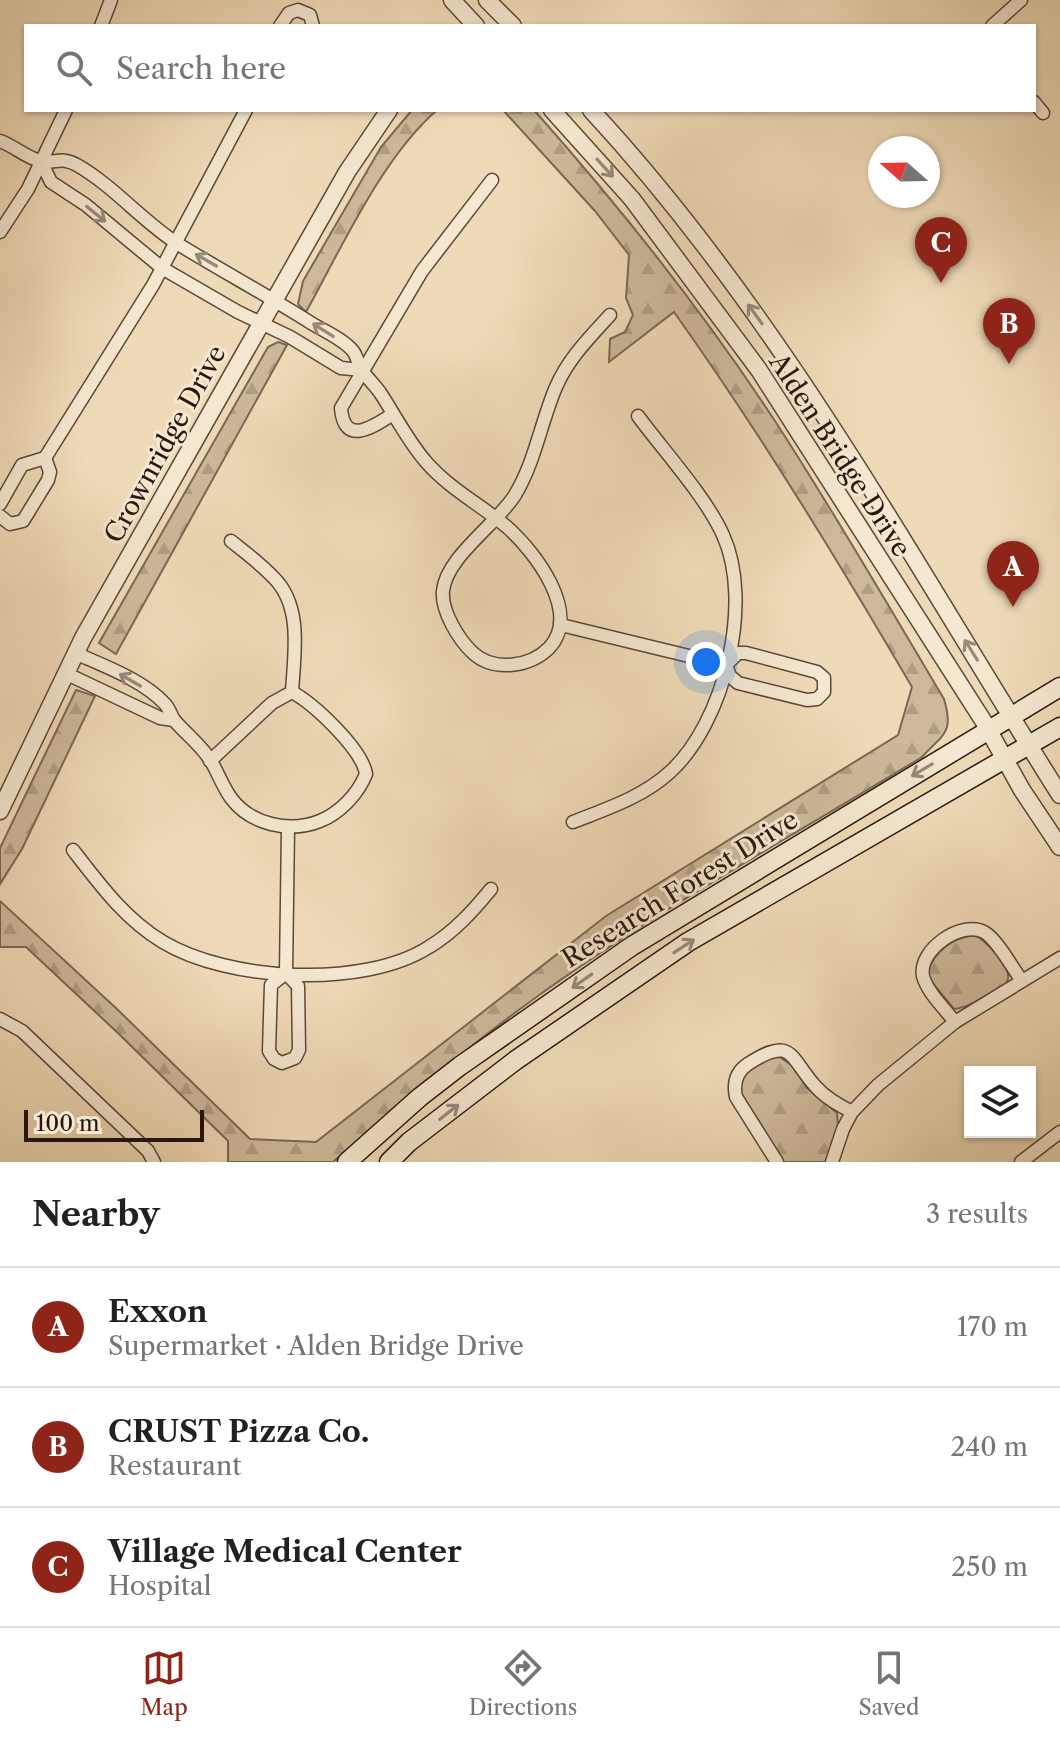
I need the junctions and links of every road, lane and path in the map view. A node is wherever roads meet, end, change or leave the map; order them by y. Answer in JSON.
{"nodes":[{"id":1,"x":111,"y":0,"type":"edge"},
{"id":2,"x":452,"y":0,"type":"edge"},
{"id":3,"x":486,"y":0,"type":"edge"},
{"id":4,"x":1018,"y":1,"type":"edge"},
{"id":5,"x":102,"y":24,"type":"edge"},
{"id":6,"x":281,"y":24,"type":"edge"},
{"id":7,"x":312,"y":24,"type":"edge"},
{"id":8,"x":469,"y":24,"type":"edge"},
{"id":9,"x":511,"y":24,"type":"edge"},
{"id":10,"x":994,"y":24,"type":"edge"},
{"id":11,"x":1036,"y":104,"type":"edge"},
{"id":12,"x":65,"y":112,"type":"edge"},
{"id":13,"x":245,"y":112,"type":"edge"},
{"id":14,"x":388,"y":112,"type":"edge"},
{"id":15,"x":554,"y":112,"type":"edge"},
{"id":16,"x":593,"y":112,"type":"edge"},
{"id":17,"x":1043,"y":113,"type":"dead end"},
{"id":18,"x":0,"y":141,"type":"edge"},
{"id":19,"x":41,"y":161,"type":"junction"},
{"id":20,"x":492,"y":180,"type":"dead end"},
{"id":21,"x":0,"y":232,"type":"edge"},
{"id":22,"x":176,"y":243,"type":"junction"},
{"id":23,"x":162,"y":268,"type":"junction"},
{"id":24,"x":273,"y":299,"type":"junction"},
{"id":25,"x":610,"y":315,"type":"dead end"},
{"id":26,"x":260,"y":323,"type":"junction"},
{"id":27,"x":362,"y":370,"type":"junction"},
{"id":28,"x":393,"y":414,"type":"junction"},
{"id":29,"x":638,"y":416,"type":"dead end"},
{"id":30,"x":45,"y":458,"type":"junction"},
{"id":31,"x":0,"y":504,"type":"edge"},
{"id":32,"x":0,"y":516,"type":"edge"},
{"id":33,"x":497,"y":519,"type":"junction"},
{"id":34,"x":231,"y":541,"type":"dead end"},
{"id":35,"x":561,"y":625,"type":"junction"},
{"id":36,"x":75,"y":653,"type":"junction"},
{"id":37,"x":726,"y":665,"type":"junction"},
{"id":38,"x":65,"y":673,"type":"junction"},
{"id":39,"x":1060,"y":687,"type":"edge"},
{"id":40,"x":292,"y":692,"type":"junction"},
{"id":41,"x":1012,"y":716,"type":"junction"},
{"id":42,"x":174,"y":720,"type":"junction"},
{"id":43,"x":1060,"y":727,"type":"edge"},
{"id":44,"x":989,"y":730,"type":"junction"},
{"id":45,"x":1029,"y":746,"type":"junction"},
{"id":46,"x":1005,"y":760,"type":"junction"},
{"id":47,"x":210,"y":761,"type":"junction"},
{"id":48,"x":1060,"y":795,"type":"edge"},
{"id":49,"x":0,"y":811,"type":"edge"},
{"id":50,"x":573,"y":822,"type":"dead end"},
{"id":51,"x":288,"y":827,"type":"junction"},
{"id":52,"x":1060,"y":847,"type":"edge"},
{"id":53,"x":73,"y":850,"type":"dead end"},
{"id":54,"x":491,"y":889,"type":"dead end"},
{"id":55,"x":1060,"y":958,"type":"edge"},
{"id":56,"x":286,"y":973,"type":"junction"},
{"id":57,"x":1022,"y":981,"type":"junction"},
{"id":58,"x":0,"y":1019,"type":"edge"},
{"id":59,"x":955,"y":1022,"type":"junction"},
{"id":60,"x":852,"y":1112,"type":"junction"},
{"id":61,"x":1060,"y":1132,"type":"edge"},
{"id":62,"x":154,"y":1162,"type":"edge"},
{"id":63,"x":347,"y":1162,"type":"edge"},
{"id":64,"x":389,"y":1162,"type":"edge"},
{"id":65,"x":777,"y":1162,"type":"edge"},
{"id":66,"x":832,"y":1162,"type":"edge"},
{"id":67,"x":1021,"y":1162,"type":"edge"}],
"edges":[{"from":1,"to":5,"type":"street"},
{"from":2,"to":8,"type":"street"},
{"from":3,"to":8,"type":"street"},
{"from":3,"to":9,"type":"street"},
{"from":4,"to":10,"type":"street"},
{"from":6,"to":7,"type":"street"},
{"from":11,"to":17,"type":"street"},
{"from":12,"to":19,"type":"street"},
{"from":13,"to":22,"type":"street"},
{"from":14,"to":24,"type":"street","name":"Crownridge Drive"},
{"from":15,"to":44,"type":"street","name":"Alden Bridge Drive","one_way":true},
{"from":41,"to":16,"type":"street","name":"Alden Bridge Drive","one_way":true},
{"from":18,"to":19,"type":"street"},
{"from":19,"to":21,"type":"street"},
{"from":19,"to":22,"type":"street"},
{"from":19,"to":23,"type":"street","one_way":true},
{"from":20,"to":27,"type":"street"},
{"from":22,"to":23,"type":"street"},
{"from":24,"to":22,"type":"street","one_way":true},
{"from":23,"to":26,"type":"street"},
{"from":23,"to":30,"type":"street"},
{"from":24,"to":26,"type":"street","name":"Crownridge Drive"},
{"from":27,"to":24,"type":"street","one_way":true},
{"from":25,"to":33,"type":"street"},
{"from":26,"to":27,"type":"street"},
{"from":26,"to":36,"type":"street","name":"Crownridge Drive"},
{"from":27,"to":28,"type":"street"},
{"from":27,"to":28,"type":"street"},
{"from":28,"to":33,"type":"street"},
{"from":29,"to":37,"type":"street"},
{"from":30,"to":31,"type":"street"},
{"from":30,"to":32,"type":"street"},
{"from":33,"to":35,"type":"street"},
{"from":33,"to":35,"type":"street"},
{"from":34,"to":40,"type":"street"},
{"from":35,"to":37,"type":"street"},
{"from":36,"to":38,"type":"street","name":"Crownridge Drive"},
{"from":42,"to":36,"type":"street","one_way":true},
{"from":37,"to":37,"type":"street"},
{"from":37,"to":50,"type":"street"},
{"from":38,"to":42,"type":"street"},
{"from":38,"to":49,"type":"street","name":"Crownridge Drive"},
{"from":39,"to":41,"type":"main road","name":"Research Forest Drive"},
{"from":40,"to":47,"type":"street"},
{"from":40,"to":51,"type":"street"},
{"from":41,"to":44,"type":"main road","name":"Research Forest Drive"},
{"from":41,"to":45,"type":"street","name":"Alden Bridge Drive"},
{"from":42,"to":47,"type":"street"},
{"from":43,"to":45,"type":"main road","name":"Research Forest Drive"},
{"from":44,"to":46,"type":"street","name":"Alden Bridge Drive"},
{"from":44,"to":63,"type":"main road","name":"Research Forest Drive","one_way":true},
{"from":45,"to":46,"type":"main road","name":"Research Forest Drive"},
{"from":45,"to":48,"type":"street","name":"Alden Bridge Drive"},
{"from":46,"to":52,"type":"street","name":"Alden Bridge Drive"},
{"from":64,"to":46,"type":"main road","name":"Research Forest Drive","one_way":true},
{"from":47,"to":51,"type":"street"},
{"from":51,"to":56,"type":"street"},
{"from":53,"to":56,"type":"street"},
{"from":54,"to":56,"type":"street"},
{"from":55,"to":57,"type":"street"},
{"from":56,"to":56,"type":"street"},
{"from":57,"to":59,"type":"street"},
{"from":57,"to":59,"type":"street"},
{"from":58,"to":62,"type":"street"},
{"from":59,"to":60,"type":"street"},
{"from":60,"to":65,"type":"street"},
{"from":60,"to":66,"type":"street"},
{"from":61,"to":67,"type":"street"}]}
